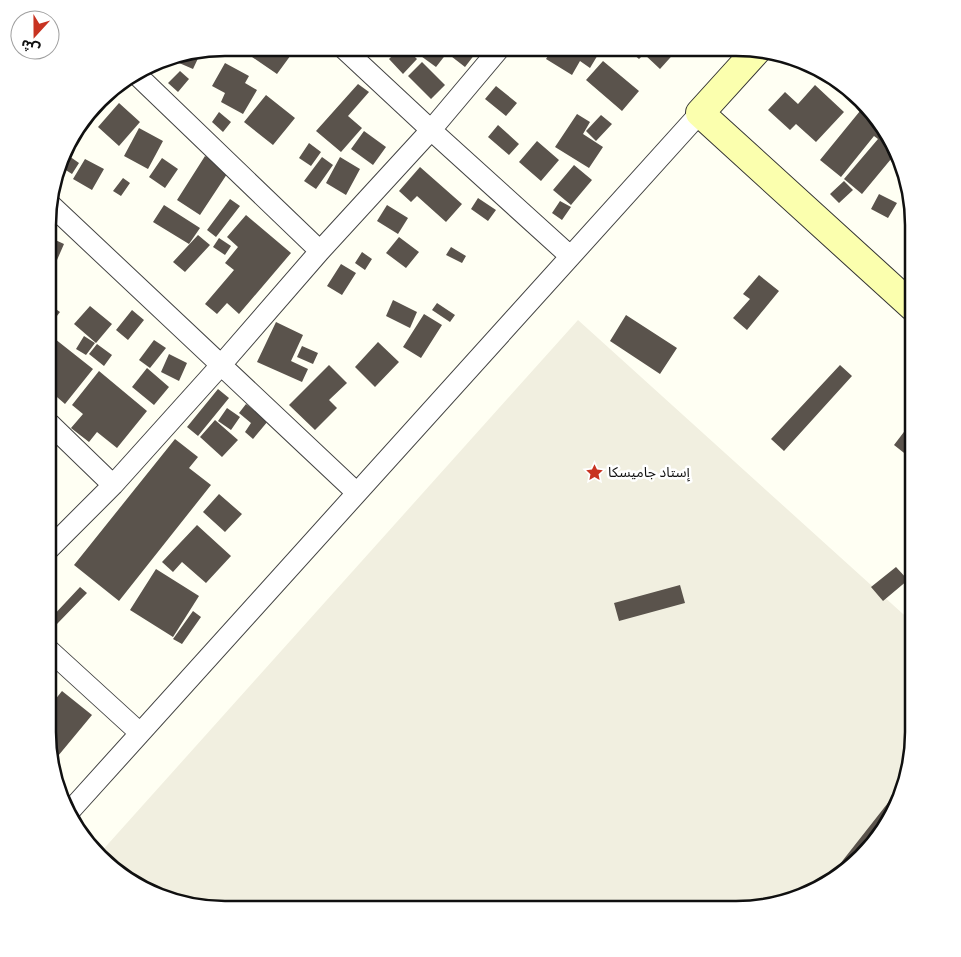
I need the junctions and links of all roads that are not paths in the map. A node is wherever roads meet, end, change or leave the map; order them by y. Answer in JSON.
{"nodes":[{"id":1,"x":352,"y":56,"type":"edge"},
{"id":2,"x":493,"y":56,"type":"edge"},
{"id":3,"x":750,"y":57,"type":"edge"},
{"id":4,"x":142,"y":78,"type":"edge"},
{"id":5,"x":700,"y":113,"type":"junction"},
{"id":6,"x":431,"y":130,"type":"junction"},
{"id":7,"x":57,"y":211,"type":"edge"},
{"id":8,"x":320,"y":251,"type":"junction"},
{"id":9,"x":570,"y":256,"type":"junction"},
{"id":10,"x":904,"y":299,"type":"edge"},
{"id":11,"x":221,"y":365,"type":"junction"},
{"id":12,"x":56,"y":430,"type":"edge"},
{"id":13,"x":113,"y":485,"type":"junction"},
{"id":14,"x":356,"y":493,"type":"junction"},
{"id":15,"x":57,"y":541,"type":"edge"},
{"id":16,"x":57,"y":657,"type":"edge"},
{"id":17,"x":140,"y":733,"type":"junction"},
{"id":18,"x":74,"y":806,"type":"edge"}],
"edges":[{"from":1,"to":6,"type":"street"},
{"from":2,"to":6,"type":"street"},
{"from":3,"to":5,"type":"street"},
{"from":4,"to":8,"type":"street"},
{"from":5,"to":9,"type":"street"},
{"from":5,"to":10,"type":"street"},
{"from":6,"to":8,"type":"street"},
{"from":6,"to":9,"type":"street"},
{"from":7,"to":11,"type":"street"},
{"from":8,"to":11,"type":"street"},
{"from":9,"to":14,"type":"street"},
{"from":11,"to":13,"type":"street"},
{"from":11,"to":14,"type":"street"},
{"from":12,"to":13,"type":"street"},
{"from":13,"to":15,"type":"street"},
{"from":14,"to":17,"type":"street"},
{"from":16,"to":17,"type":"street"},
{"from":17,"to":18,"type":"street"}]}
